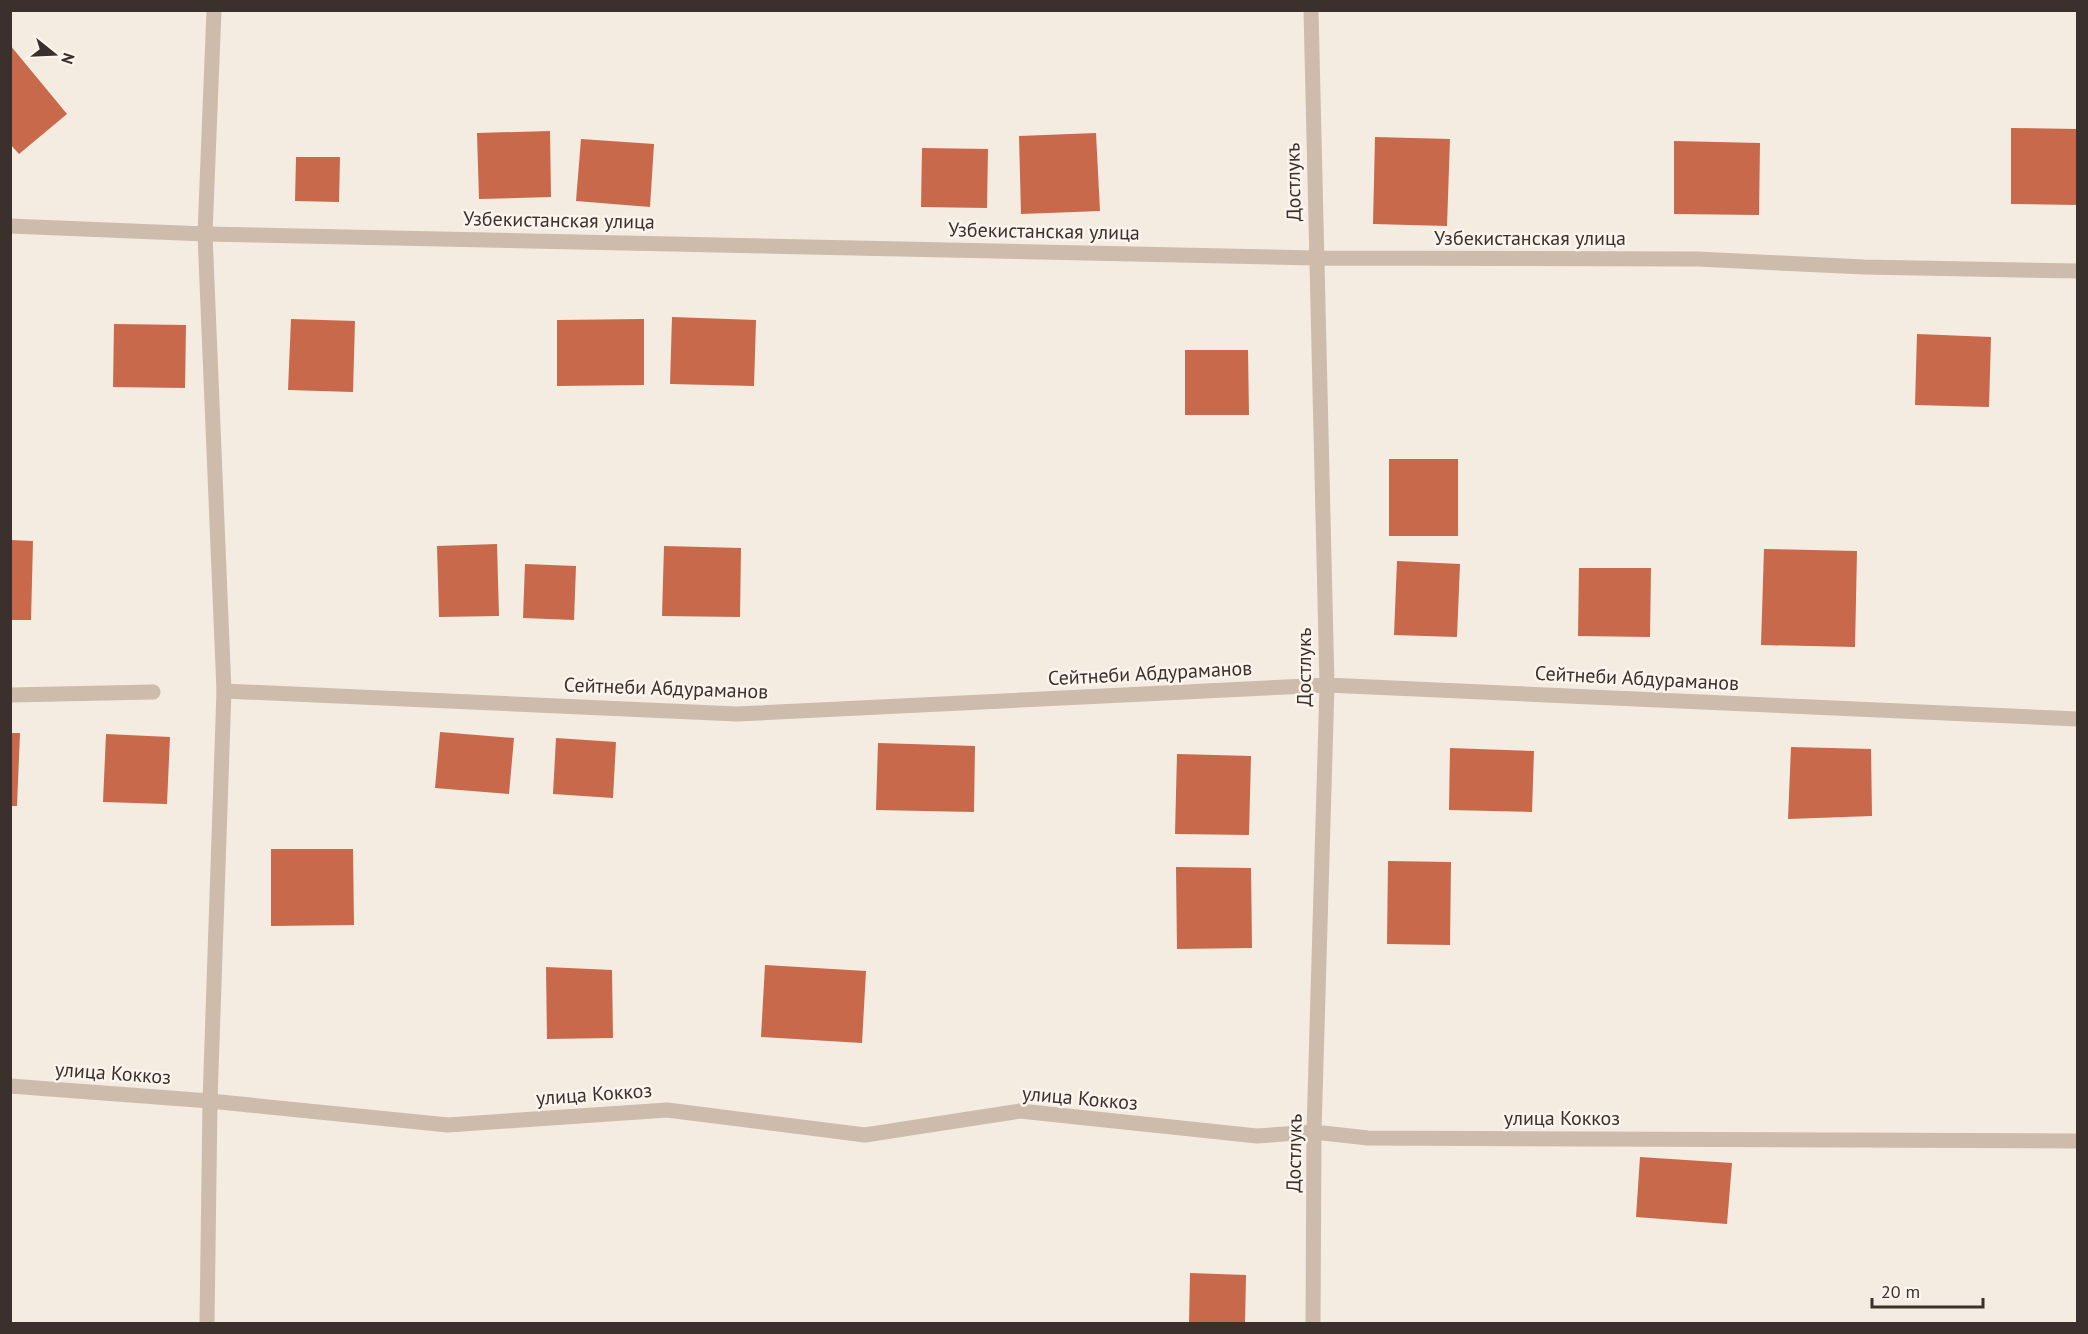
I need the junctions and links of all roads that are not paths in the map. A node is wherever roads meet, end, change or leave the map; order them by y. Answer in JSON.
{"nodes":[{"id":1,"x":214,"y":10,"type":"edge"},
{"id":2,"x":1311,"y":10,"type":"edge"},
{"id":3,"x":10,"y":226,"type":"edge"},
{"id":4,"x":205,"y":234,"type":"junction"},
{"id":5,"x":1316,"y":258,"type":"junction"},
{"id":6,"x":2078,"y":271,"type":"edge"},
{"id":7,"x":1326,"y":685,"type":"junction"},
{"id":8,"x":224,"y":691,"type":"junction"},
{"id":9,"x":153,"y":692,"type":"dead end"},
{"id":10,"x":10,"y":695,"type":"edge"},
{"id":11,"x":2078,"y":719,"type":"edge"},
{"id":12,"x":10,"y":1086,"type":"edge"},
{"id":13,"x":210,"y":1101,"type":"junction"},
{"id":14,"x":1314,"y":1132,"type":"junction"},
{"id":15,"x":2078,"y":1141,"type":"edge"},
{"id":16,"x":207,"y":1323,"type":"edge"},
{"id":17,"x":1314,"y":1323,"type":"edge"}],
"edges":[{"from":1,"to":4,"type":"street"},
{"from":2,"to":5,"type":"street","name":"Достлукъ"},
{"from":3,"to":4,"type":"street","name":"Узбекистанская улица"},
{"from":4,"to":5,"type":"street","name":"Узбекистанская улица"},
{"from":4,"to":8,"type":"street"},
{"from":5,"to":6,"type":"street","name":"Узбекистанская улица"},
{"from":5,"to":7,"type":"street","name":"Достлукъ"},
{"from":7,"to":8,"type":"street","name":"Сейтнеби Абдураманов"},
{"from":7,"to":11,"type":"street","name":"Сейтнеби Абдураманов"},
{"from":7,"to":14,"type":"street","name":"Достлукъ"},
{"from":8,"to":13,"type":"street"},
{"from":9,"to":10,"type":"street"},
{"from":12,"to":13,"type":"street","name":"улица Коккоз"},
{"from":13,"to":14,"type":"street","name":"улица Коккоз"},
{"from":13,"to":16,"type":"street"},
{"from":14,"to":15,"type":"street","name":"улица Коккоз"},
{"from":14,"to":17,"type":"street","name":"Достлукъ"}]}
